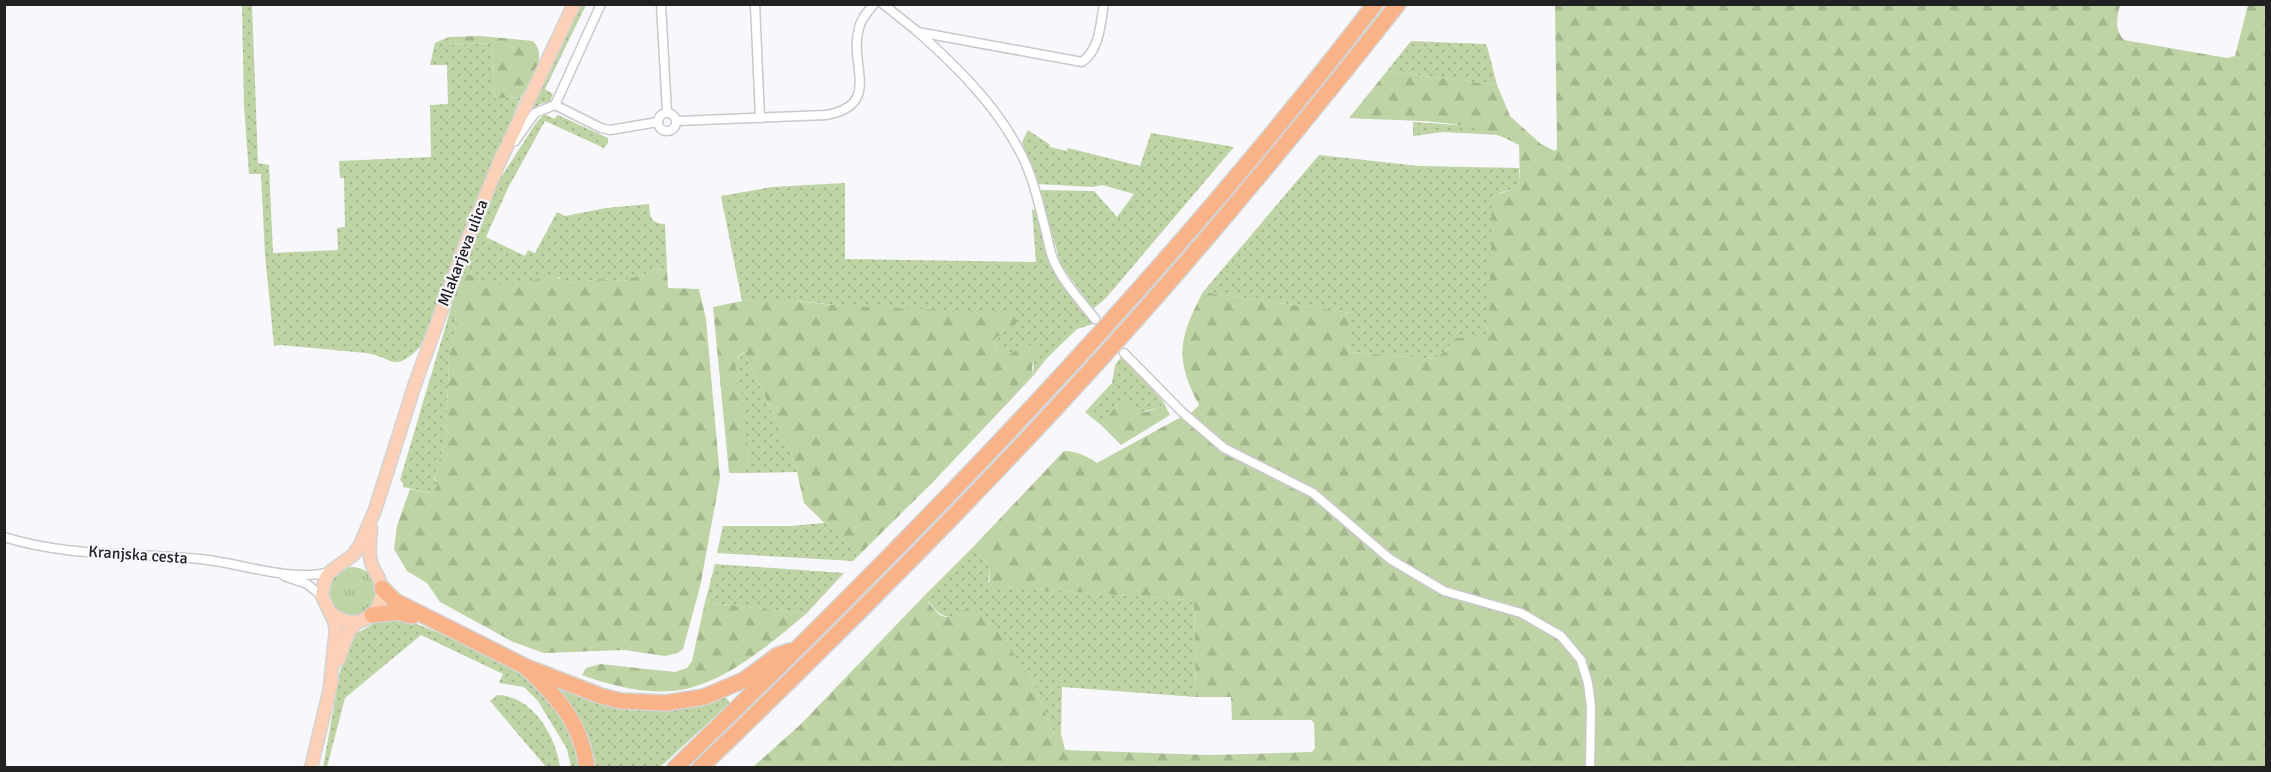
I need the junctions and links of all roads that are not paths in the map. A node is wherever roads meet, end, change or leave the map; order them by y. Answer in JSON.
{"nodes":[{"id":1,"x":574,"y":4,"type":"edge"},
{"id":2,"x":602,"y":4,"type":"edge"},
{"id":3,"x":661,"y":4,"type":"edge"},
{"id":4,"x":755,"y":4,"type":"edge"},
{"id":5,"x":874,"y":4,"type":"edge"},
{"id":6,"x":883,"y":4,"type":"edge"},
{"id":7,"x":1104,"y":4,"type":"edge"},
{"id":8,"x":1375,"y":4,"type":"edge"},
{"id":9,"x":1398,"y":4,"type":"edge"},
{"id":10,"x":918,"y":32,"type":"junction"},
{"id":11,"x":555,"y":105,"type":"junction"},
{"id":12,"x":667,"y":112,"type":"junction"},
{"id":13,"x":760,"y":118,"type":"junction"},
{"id":14,"x":658,"y":122,"type":"junction"},
{"id":15,"x":677,"y":122,"type":"junction"},
{"id":16,"x":499,"y":163,"type":"junction"},
{"id":17,"x":1095,"y":319,"type":"dead end"},
{"id":18,"x":1124,"y":353,"type":"dead end"},
{"id":19,"x":375,"y":510,"type":"junction"},
{"id":20,"x":4,"y":537,"type":"edge"},
{"id":21,"x":345,"y":562,"type":"junction"},
{"id":22,"x":374,"y":570,"type":"junction"},
{"id":23,"x":272,"y":572,"type":"junction"},
{"id":24,"x":330,"y":572,"type":"junction"},
{"id":25,"x":382,"y":588,"type":"junction"},
{"id":26,"x":322,"y":596,"type":"junction"},
{"id":27,"x":330,"y":612,"type":"junction"},
{"id":28,"x":372,"y":615,"type":"junction"},
{"id":29,"x":432,"y":621,"type":"junction"},
{"id":30,"x":357,"y":622,"type":"junction"},
{"id":31,"x":801,"y":646,"type":"junction"},
{"id":32,"x":525,"y":667,"type":"junction"},
{"id":33,"x":330,"y":686,"type":"junction"},
{"id":34,"x":311,"y":768,"type":"edge"},
{"id":35,"x":587,"y":768,"type":"edge"},
{"id":36,"x":675,"y":768,"type":"edge"},
{"id":37,"x":699,"y":768,"type":"edge"},
{"id":38,"x":1590,"y":768,"type":"edge"}],
"edges":[{"from":1,"to":16,"type":"main road","name":"Mlakarjeva ulica"},
{"from":2,"to":11,"type":"street"},
{"from":3,"to":12,"type":"street"},
{"from":4,"to":13,"type":"street"},
{"from":5,"to":13,"type":"street"},
{"from":6,"to":10,"type":"street"},
{"from":7,"to":10,"type":"street"},
{"from":8,"to":31,"type":"highway"},
{"from":9,"to":37,"type":"highway"},
{"from":10,"to":17,"type":"street"},
{"from":11,"to":14,"type":"street"},
{"from":11,"to":16,"type":"street"},
{"from":12,"to":14,"type":"street"},
{"from":12,"to":15,"type":"street"},
{"from":13,"to":15,"type":"street"},
{"from":14,"to":15,"type":"street"},
{"from":16,"to":19,"type":"main road","name":"Mlakarjeva ulica"},
{"from":18,"to":38,"type":"street"},
{"from":19,"to":21,"type":"main road"},
{"from":19,"to":22,"type":"main road"},
{"from":20,"to":23,"type":"street","name":"Kranjska cesta"},
{"from":21,"to":22,"type":"main road"},
{"from":21,"to":24,"type":"main road"},
{"from":22,"to":25,"type":"main road"},
{"from":23,"to":24,"type":"street"},
{"from":23,"to":26,"type":"street"},
{"from":24,"to":26,"type":"main road"},
{"from":25,"to":28,"type":"main road"},
{"from":25,"to":29,"type":"highway"},
{"from":26,"to":27,"type":"main road"},
{"from":27,"to":30,"type":"main road"},
{"from":27,"to":33,"type":"main road"},
{"from":28,"to":29,"type":"highway"},
{"from":28,"to":30,"type":"main road"},
{"from":29,"to":32,"type":"highway"},
{"from":30,"to":33,"type":"main road"},
{"from":31,"to":32,"type":"highway"},
{"from":31,"to":36,"type":"highway"},
{"from":32,"to":35,"type":"highway"},
{"from":33,"to":34,"type":"main road"}]}
